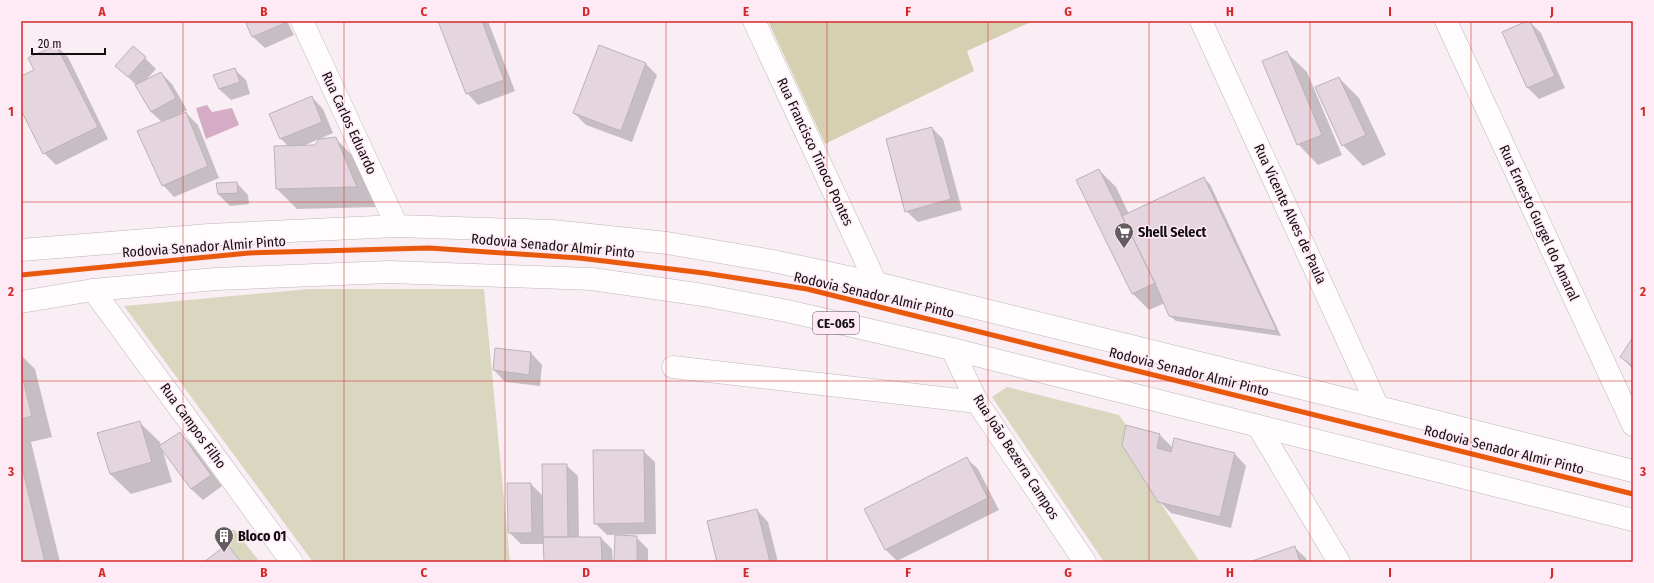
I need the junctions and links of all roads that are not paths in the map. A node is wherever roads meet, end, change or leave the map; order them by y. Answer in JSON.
{"nodes":[{"id":1,"x":302,"y":21,"type":"edge"},
{"id":2,"x":754,"y":21,"type":"edge"},
{"id":3,"x":1201,"y":21,"type":"edge"},
{"id":4,"x":1446,"y":21,"type":"edge"},
{"id":5,"x":397,"y":226,"type":"junction"},
{"id":6,"x":21,"y":250,"type":"edge"},
{"id":7,"x":876,"y":284,"type":"junction"},
{"id":8,"x":93,"y":290,"type":"junction"},
{"id":9,"x":21,"y":302,"type":"edge"},
{"id":10,"x":952,"y":349,"type":"junction"},
{"id":11,"x":673,"y":367,"type":"dead end"},
{"id":12,"x":978,"y":402,"type":"junction"},
{"id":13,"x":1378,"y":407,"type":"junction"},
{"id":14,"x":1633,"y":425,"type":"edge"},
{"id":15,"x":1258,"y":426,"type":"junction"},
{"id":16,"x":1633,"y":471,"type":"edge"},
{"id":17,"x":1633,"y":520,"type":"edge"},
{"id":18,"x":292,"y":562,"type":"edge"},
{"id":19,"x":1085,"y":562,"type":"edge"},
{"id":20,"x":1339,"y":562,"type":"edge"}],
"edges":[{"from":1,"to":5,"type":"main road","name":"Rua Carlos Eduardo"},
{"from":2,"to":7,"type":"main road","name":"Rua Francisco Tinoco Pontes"},
{"from":3,"to":13,"type":"main road","name":"Rua Vicente Alves de Paula"},
{"from":4,"to":14,"type":"main road","name":"Rua Ernesto Gurgel do Amaral"},
{"from":5,"to":6,"type":"main road","name":"Rodovia Senador Almir Pinto"},
{"from":5,"to":7,"type":"main road","name":"Rodovia Senador Almir Pinto"},
{"from":7,"to":13,"type":"main road","name":"Rodovia Senador Almir Pinto"},
{"from":8,"to":9,"type":"main road","number":"CE-065"},
{"from":8,"to":10,"type":"main road","number":"CE-065"},
{"from":8,"to":18,"type":"main road","name":"Rua Campos Filho"},
{"from":10,"to":12,"type":"main road","name":"Rua João Bezerra Campos"},
{"from":10,"to":15,"type":"main road","number":"CE-065"},
{"from":11,"to":12,"type":"main road"},
{"from":12,"to":19,"type":"main road","name":"Rua João Bezerra Campos"},
{"from":13,"to":16,"type":"main road","name":"Rodovia Senador Almir Pinto"},
{"from":15,"to":17,"type":"main road","number":"CE-065"},
{"from":15,"to":20,"type":"main road"}]}
